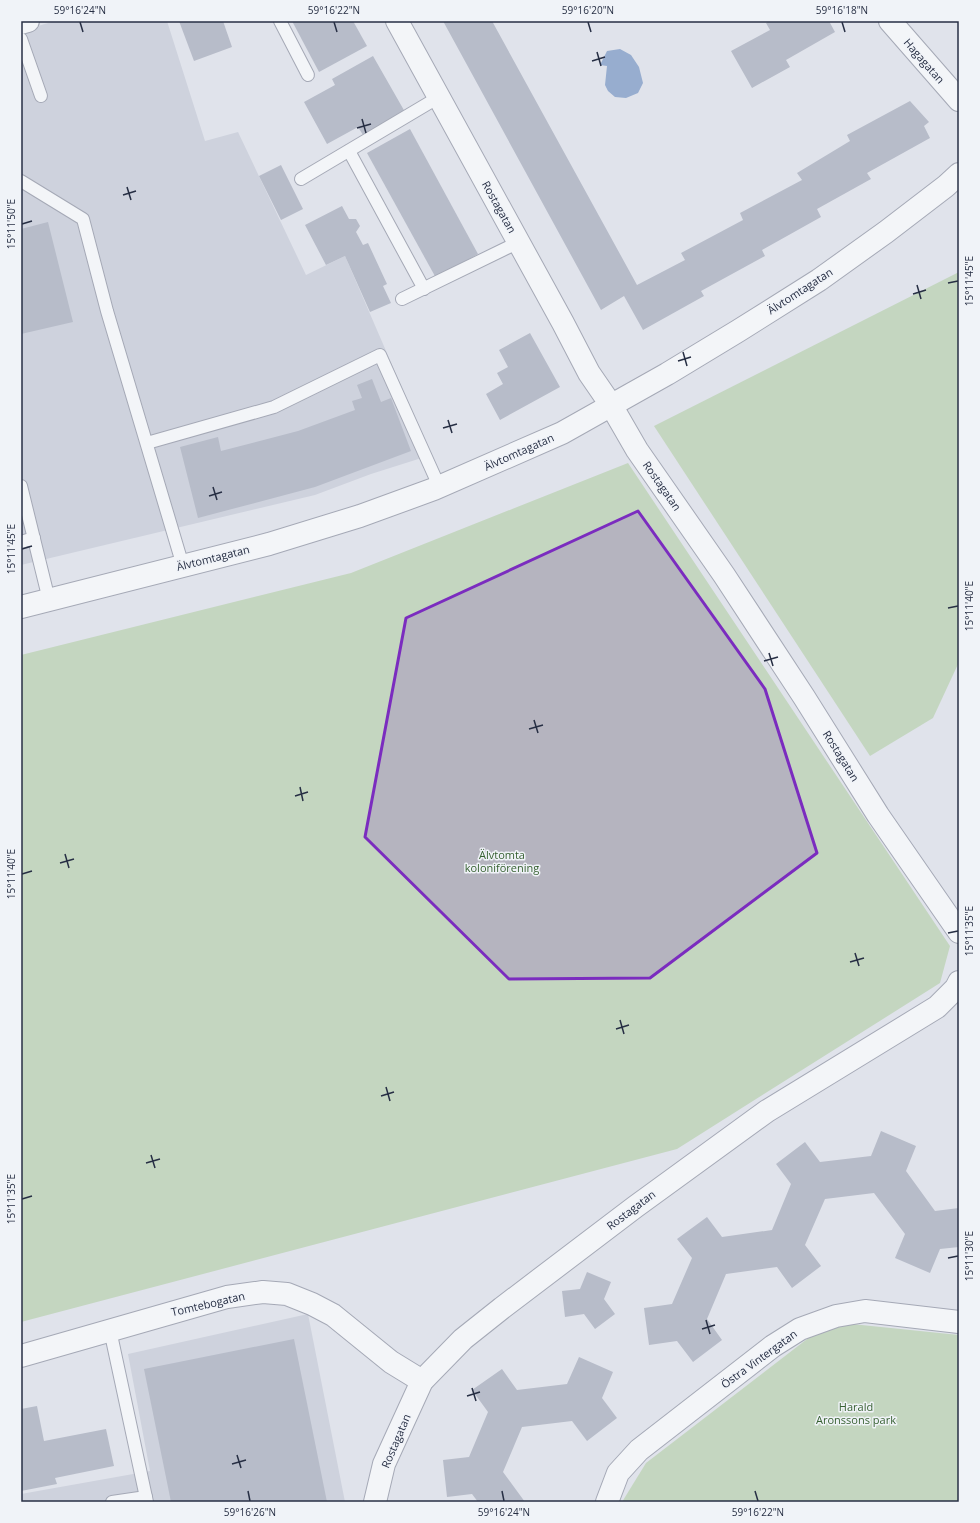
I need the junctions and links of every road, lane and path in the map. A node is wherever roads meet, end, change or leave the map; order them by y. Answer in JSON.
{"nodes":[{"id":1,"x":28,"y":21,"type":"edge"},
{"id":2,"x":280,"y":21,"type":"edge"},
{"id":3,"x":398,"y":21,"type":"edge"},
{"id":4,"x":890,"y":21,"type":"edge"},
{"id":5,"x":21,"y":23,"type":"edge"},
{"id":6,"x":21,"y":39,"type":"edge"},
{"id":7,"x":308,"y":75,"type":"dead end"},
{"id":8,"x":41,"y":96,"type":"dead end"},
{"id":9,"x":439,"y":97,"type":"junction"},
{"id":10,"x":959,"y":100,"type":"edge"},
{"id":11,"x":349,"y":151,"type":"junction"},
{"id":12,"x":959,"y":174,"type":"edge"},
{"id":13,"x":301,"y":179,"type":"dead end"},
{"id":14,"x":21,"y":181,"type":"edge"},
{"id":15,"x":519,"y":242,"type":"junction"},
{"id":16,"x":424,"y":289,"type":"junction"},
{"id":17,"x":402,"y":299,"type":"dead end"},
{"id":18,"x":611,"y":405,"type":"junction"},
{"id":19,"x":147,"y":443,"type":"junction"},
{"id":20,"x":21,"y":486,"type":"edge"},
{"id":21,"x":439,"y":486,"type":"junction"},
{"id":22,"x":34,"y":538,"type":"junction"},
{"id":23,"x":21,"y":542,"type":"edge"},
{"id":24,"x":183,"y":566,"type":"junction"},
{"id":25,"x":50,"y":600,"type":"junction"},
{"id":26,"x":21,"y":607,"type":"edge"},
{"id":27,"x":959,"y":932,"type":"edge"},
{"id":28,"x":959,"y":982,"type":"edge"},
{"id":29,"x":959,"y":1322,"type":"edge"},
{"id":30,"x":110,"y":1330,"type":"junction"},
{"id":31,"x":21,"y":1356,"type":"edge"},
{"id":32,"x":422,"y":1381,"type":"junction"},
{"id":33,"x":146,"y":1500,"type":"edge"},
{"id":34,"x":112,"y":1502,"type":"edge"},
{"id":35,"x":375,"y":1502,"type":"edge"},
{"id":36,"x":607,"y":1502,"type":"edge"}],
"edges":[{"from":1,"to":5,"type":"street"},
{"from":2,"to":7,"type":"lane"},
{"from":3,"to":9,"type":"street","name":"Rostagatan"},
{"from":4,"to":10,"type":"street","name":"Hagagatan"},
{"from":6,"to":8,"type":"lane"},
{"from":9,"to":11,"type":"lane"},
{"from":9,"to":15,"type":"street","name":"Rostagatan"},
{"from":11,"to":13,"type":"lane"},
{"from":11,"to":16,"type":"lane"},
{"from":12,"to":18,"type":"street","name":"Älvtomtagatan"},
{"from":14,"to":19,"type":"lane"},
{"from":15,"to":16,"type":"lane"},
{"from":15,"to":18,"type":"street","name":"Rostagatan"},
{"from":16,"to":17,"type":"lane"},
{"from":18,"to":21,"type":"street","name":"Älvtomtagatan"},
{"from":18,"to":27,"type":"street","name":"Rostagatan"},
{"from":19,"to":21,"type":"lane"},
{"from":19,"to":24,"type":"lane"},
{"from":20,"to":22,"type":"lane"},
{"from":21,"to":24,"type":"street","name":"Älvtomtagatan"},
{"from":22,"to":23,"type":"lane"},
{"from":22,"to":25,"type":"lane"},
{"from":24,"to":25,"type":"street","name":"Älvtomtagatan"},
{"from":25,"to":26,"type":"street","name":"Älvtomtagatan"},
{"from":28,"to":32,"type":"street","name":"Rostagatan"},
{"from":29,"to":36,"type":"street","name":"Östra Vintergatan"},
{"from":30,"to":31,"type":"street","name":"Tomtebogatan"},
{"from":30,"to":32,"type":"street","name":"Tomtebogatan"},
{"from":30,"to":33,"type":"lane"},
{"from":32,"to":35,"type":"street","name":"Rostagatan"},
{"from":33,"to":34,"type":"lane"}]}
